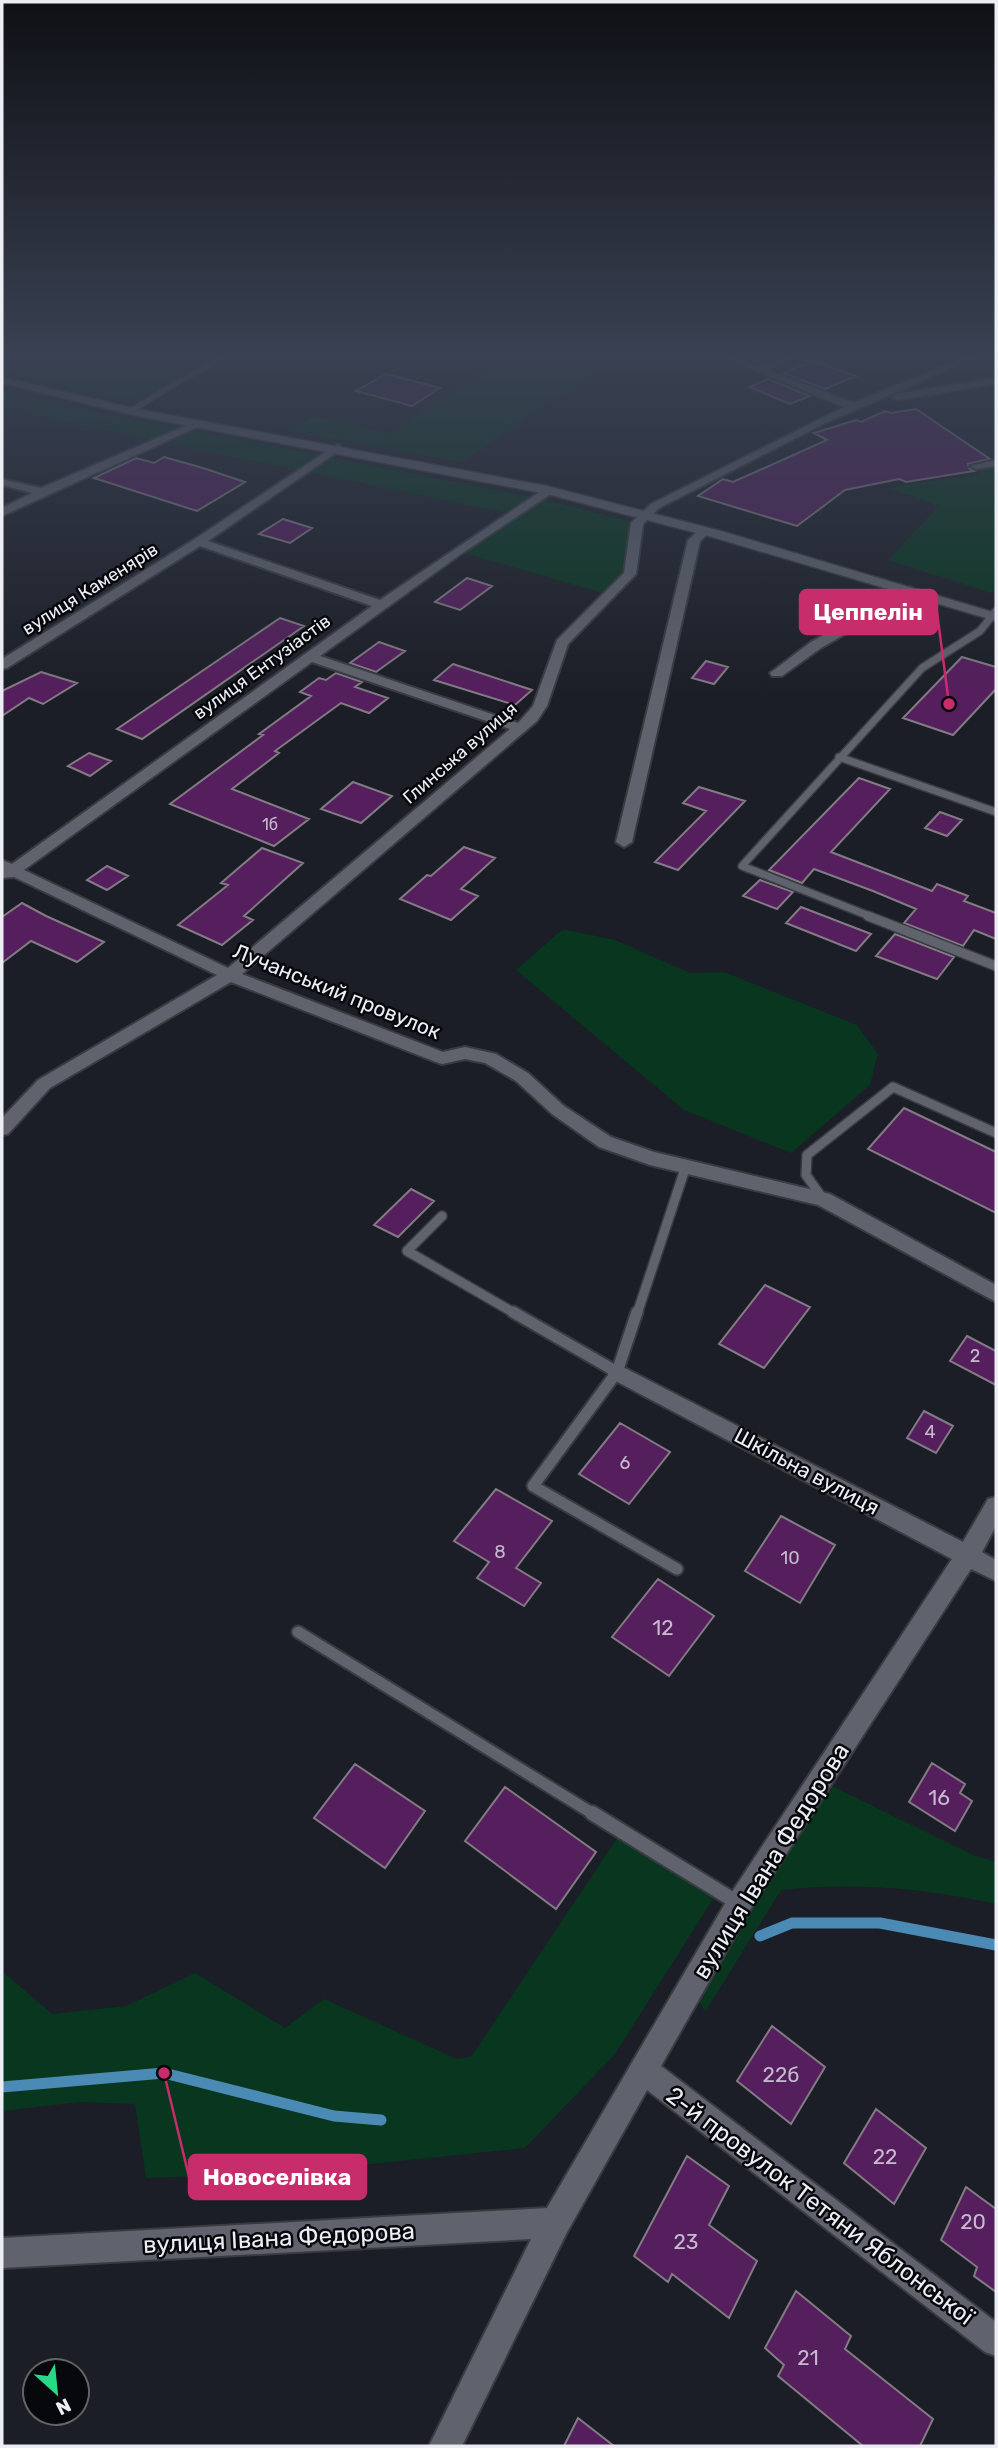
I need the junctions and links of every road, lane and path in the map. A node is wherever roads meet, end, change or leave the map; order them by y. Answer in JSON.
{"nodes":[{"id":1,"x":95,"y":469,"type":"edge"},
{"id":2,"x":305,"y":469,"type":"edge"},
{"id":3,"x":441,"y":469,"type":"edge"},
{"id":4,"x":726,"y":469,"type":"edge"},
{"id":5,"x":2,"y":482,"type":"edge"},
{"id":6,"x":548,"y":491,"type":"junction"},
{"id":7,"x":42,"y":492,"type":"junction"},
{"id":8,"x":2,"y":513,"type":"edge"},
{"id":9,"x":644,"y":514,"type":"junction"},
{"id":10,"x":704,"y":532,"type":"junction"},
{"id":11,"x":199,"y":542,"type":"junction"},
{"id":12,"x":910,"y":591,"type":"junction"},
{"id":13,"x":382,"y":605,"type":"junction"},
{"id":14,"x":995,"y":614,"type":"edge"},
{"id":15,"x":310,"y":657,"type":"junction"},
{"id":16,"x":2,"y":665,"type":"edge"},
{"id":17,"x":777,"y":673,"type":"dead end"},
{"id":18,"x":520,"y":728,"type":"junction"},
{"id":19,"x":839,"y":757,"type":"junction"},
{"id":20,"x":996,"y":811,"type":"edge"},
{"id":21,"x":624,"y":842,"type":"dead end"},
{"id":22,"x":6,"y":872,"type":"edge"},
{"id":23,"x":996,"y":966,"type":"edge"},
{"id":24,"x":230,"y":975,"type":"junction"},
{"id":25,"x":2,"y":1129,"type":"edge"},
{"id":26,"x":996,"y":1133,"type":"edge"},
{"id":27,"x":686,"y":1166,"type":"junction"},
{"id":28,"x":823,"y":1199,"type":"junction"},
{"id":29,"x":442,"y":1216,"type":"dead end"},
{"id":30,"x":996,"y":1294,"type":"edge"},
{"id":31,"x":617,"y":1372,"type":"junction"},
{"id":32,"x":996,"y":1506,"type":"edge"},
{"id":33,"x":968,"y":1555,"type":"junction"},
{"id":34,"x":677,"y":1569,"type":"dead end"},
{"id":35,"x":996,"y":1571,"type":"edge"},
{"id":36,"x":298,"y":1632,"type":"dead end"},
{"id":37,"x":739,"y":1904,"type":"junction"},
{"id":38,"x":645,"y":2071,"type":"junction"},
{"id":39,"x":555,"y":2223,"type":"junction"},
{"id":40,"x":2,"y":2253,"type":"edge"},
{"id":41,"x":996,"y":2341,"type":"edge"},
{"id":42,"x":445,"y":2446,"type":"edge"}],
"edges":[{"from":1,"to":7,"type":"street"},
{"from":2,"to":11,"type":"street","name":"вулиця Каменярів"},
{"from":3,"to":6,"type":"main road"},
{"from":4,"to":9,"type":"street"},
{"from":5,"to":7,"type":"street"},
{"from":6,"to":9,"type":"main road"},
{"from":6,"to":13,"type":"street","name":"вулиця Ентузіастів"},
{"from":7,"to":8,"type":"street"},
{"from":9,"to":10,"type":"main road"},
{"from":9,"to":18,"type":"street","name":"Глинська вулиця"},
{"from":10,"to":12,"type":"main road"},
{"from":10,"to":21,"type":"street"},
{"from":11,"to":13,"type":"street"},
{"from":11,"to":16,"type":"street","name":"вулиця Каменярів"},
{"from":12,"to":14,"type":"main road"},
{"from":12,"to":17,"type":"street"},
{"from":13,"to":15,"type":"street","name":"вулиця Ентузіастів"},
{"from":14,"to":19,"type":"lane"},
{"from":15,"to":18,"type":"street"},
{"from":15,"to":22,"type":"street","name":"вулиця Ентузіастів"},
{"from":18,"to":24,"type":"street","name":"Глинська вулиця"},
{"from":19,"to":20,"type":"lane"},
{"from":19,"to":23,"type":"lane"},
{"from":22,"to":24,"type":"street","name":"Лучанський провулок"},
{"from":24,"to":25,"type":"street"},
{"from":24,"to":27,"type":"street","name":"Лучанський провулок"},
{"from":26,"to":28,"type":"lane"},
{"from":27,"to":28,"type":"street","name":"Лучанський провулок"},
{"from":27,"to":31,"type":"lane"},
{"from":28,"to":30,"type":"street","name":"Лучанський провулок"},
{"from":29,"to":31,"type":"lane"},
{"from":31,"to":33,"type":"street","name":"Шкільна вулиця"},
{"from":31,"to":34,"type":"lane"},
{"from":32,"to":33,"type":"street","name":"вулиця Івана Федорова"},
{"from":33,"to":35,"type":"street","name":"Шкільна вулиця"},
{"from":33,"to":37,"type":"street","name":"вулиця Івана Федорова"},
{"from":36,"to":37,"type":"lane"},
{"from":37,"to":38,"type":"street","name":"вулиця Івана Федорова"},
{"from":38,"to":39,"type":"street","name":"вулиця Івана Федорова"},
{"from":38,"to":41,"type":"street","name":"2-й провулок Тетяни Яблонської"},
{"from":39,"to":40,"type":"street","name":"вулиця Івана Федорова"},
{"from":39,"to":42,"type":"street","name":"вулиця Івана Федорова"}]}
